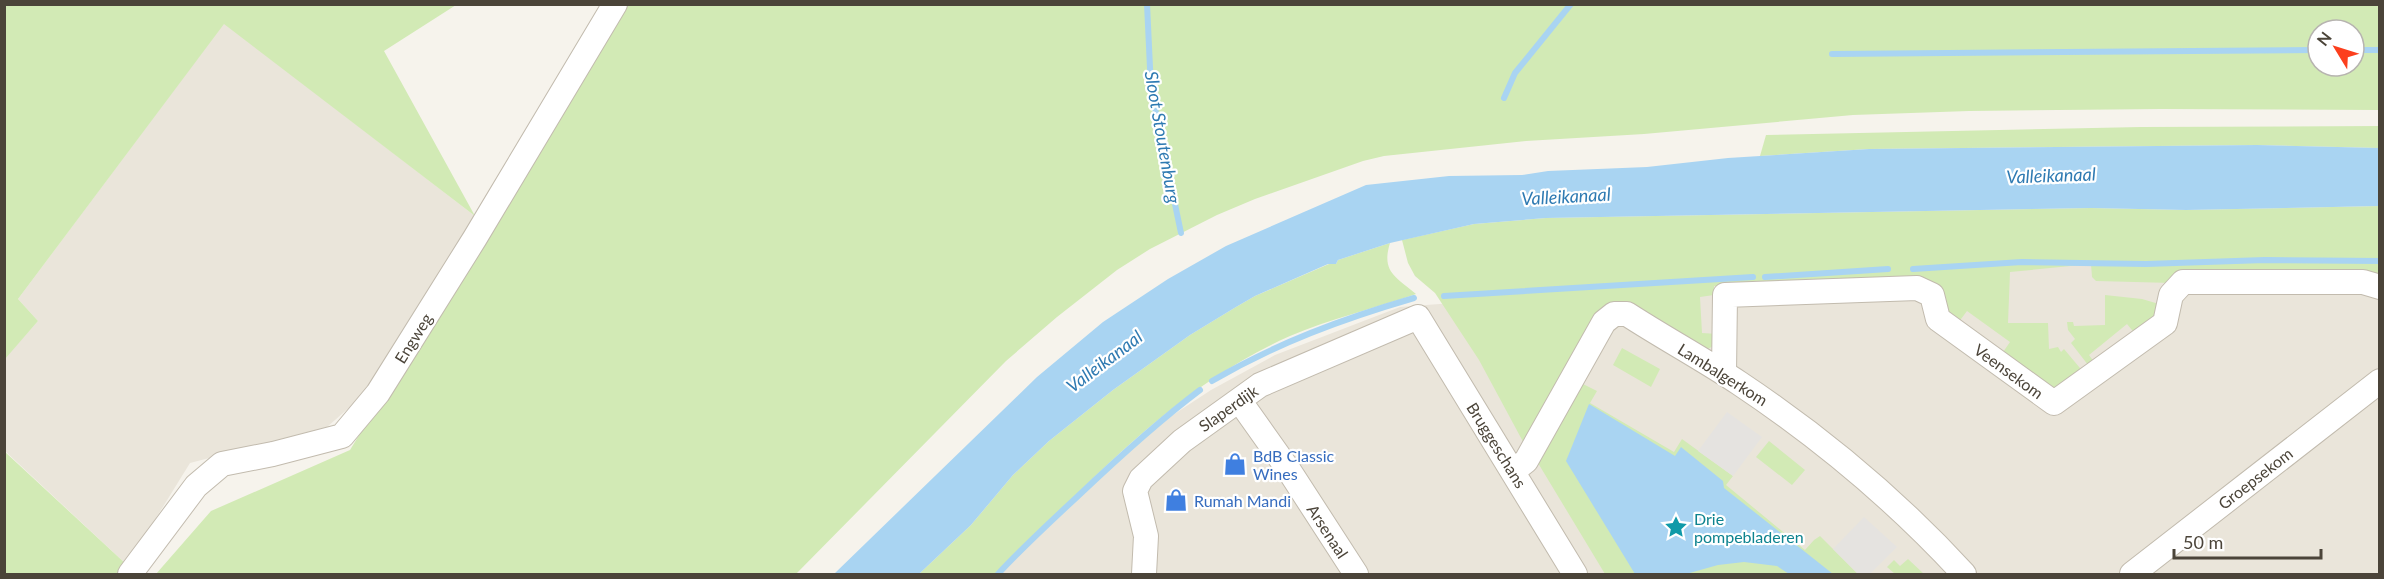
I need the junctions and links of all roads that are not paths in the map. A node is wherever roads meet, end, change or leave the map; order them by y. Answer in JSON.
{"nodes":[{"id":1,"x":615,"y":4,"type":"edge"},
{"id":2,"x":2379,"y":288,"type":"edge"},
{"id":3,"x":1418,"y":317,"type":"joint"},
{"id":4,"x":1724,"y":373,"type":"junction"},
{"id":5,"x":2379,"y":381,"type":"edge"},
{"id":6,"x":1239,"y":400,"type":"junction"},
{"id":7,"x":1513,"y":471,"type":"junction"},
{"id":8,"x":130,"y":574,"type":"edge"},
{"id":9,"x":1144,"y":574,"type":"edge"},
{"id":10,"x":1356,"y":574,"type":"edge"},
{"id":11,"x":1575,"y":574,"type":"edge"},
{"id":12,"x":1964,"y":574,"type":"edge"},
{"id":13,"x":2132,"y":574,"type":"edge"}],
"edges":[{"from":1,"to":8,"type":"street","name":"Engweg"},
{"from":2,"to":4,"type":"street","name":"Veensekom"},
{"from":3,"to":6,"type":"street","name":"Slaperdijk"},
{"from":3,"to":7,"type":"street","name":"Bruggeschans"},
{"from":4,"to":7,"type":"street","name":"Lambalgerkom"},
{"from":4,"to":12,"type":"street","name":"Lambalgerkom"},
{"from":5,"to":13,"type":"street","name":"Groepsekom"},
{"from":6,"to":9,"type":"street","name":"Slaperdijk"},
{"from":6,"to":10,"type":"street","name":"Arsenaal"},
{"from":7,"to":11,"type":"street","name":"Bruggeschans"}]}
